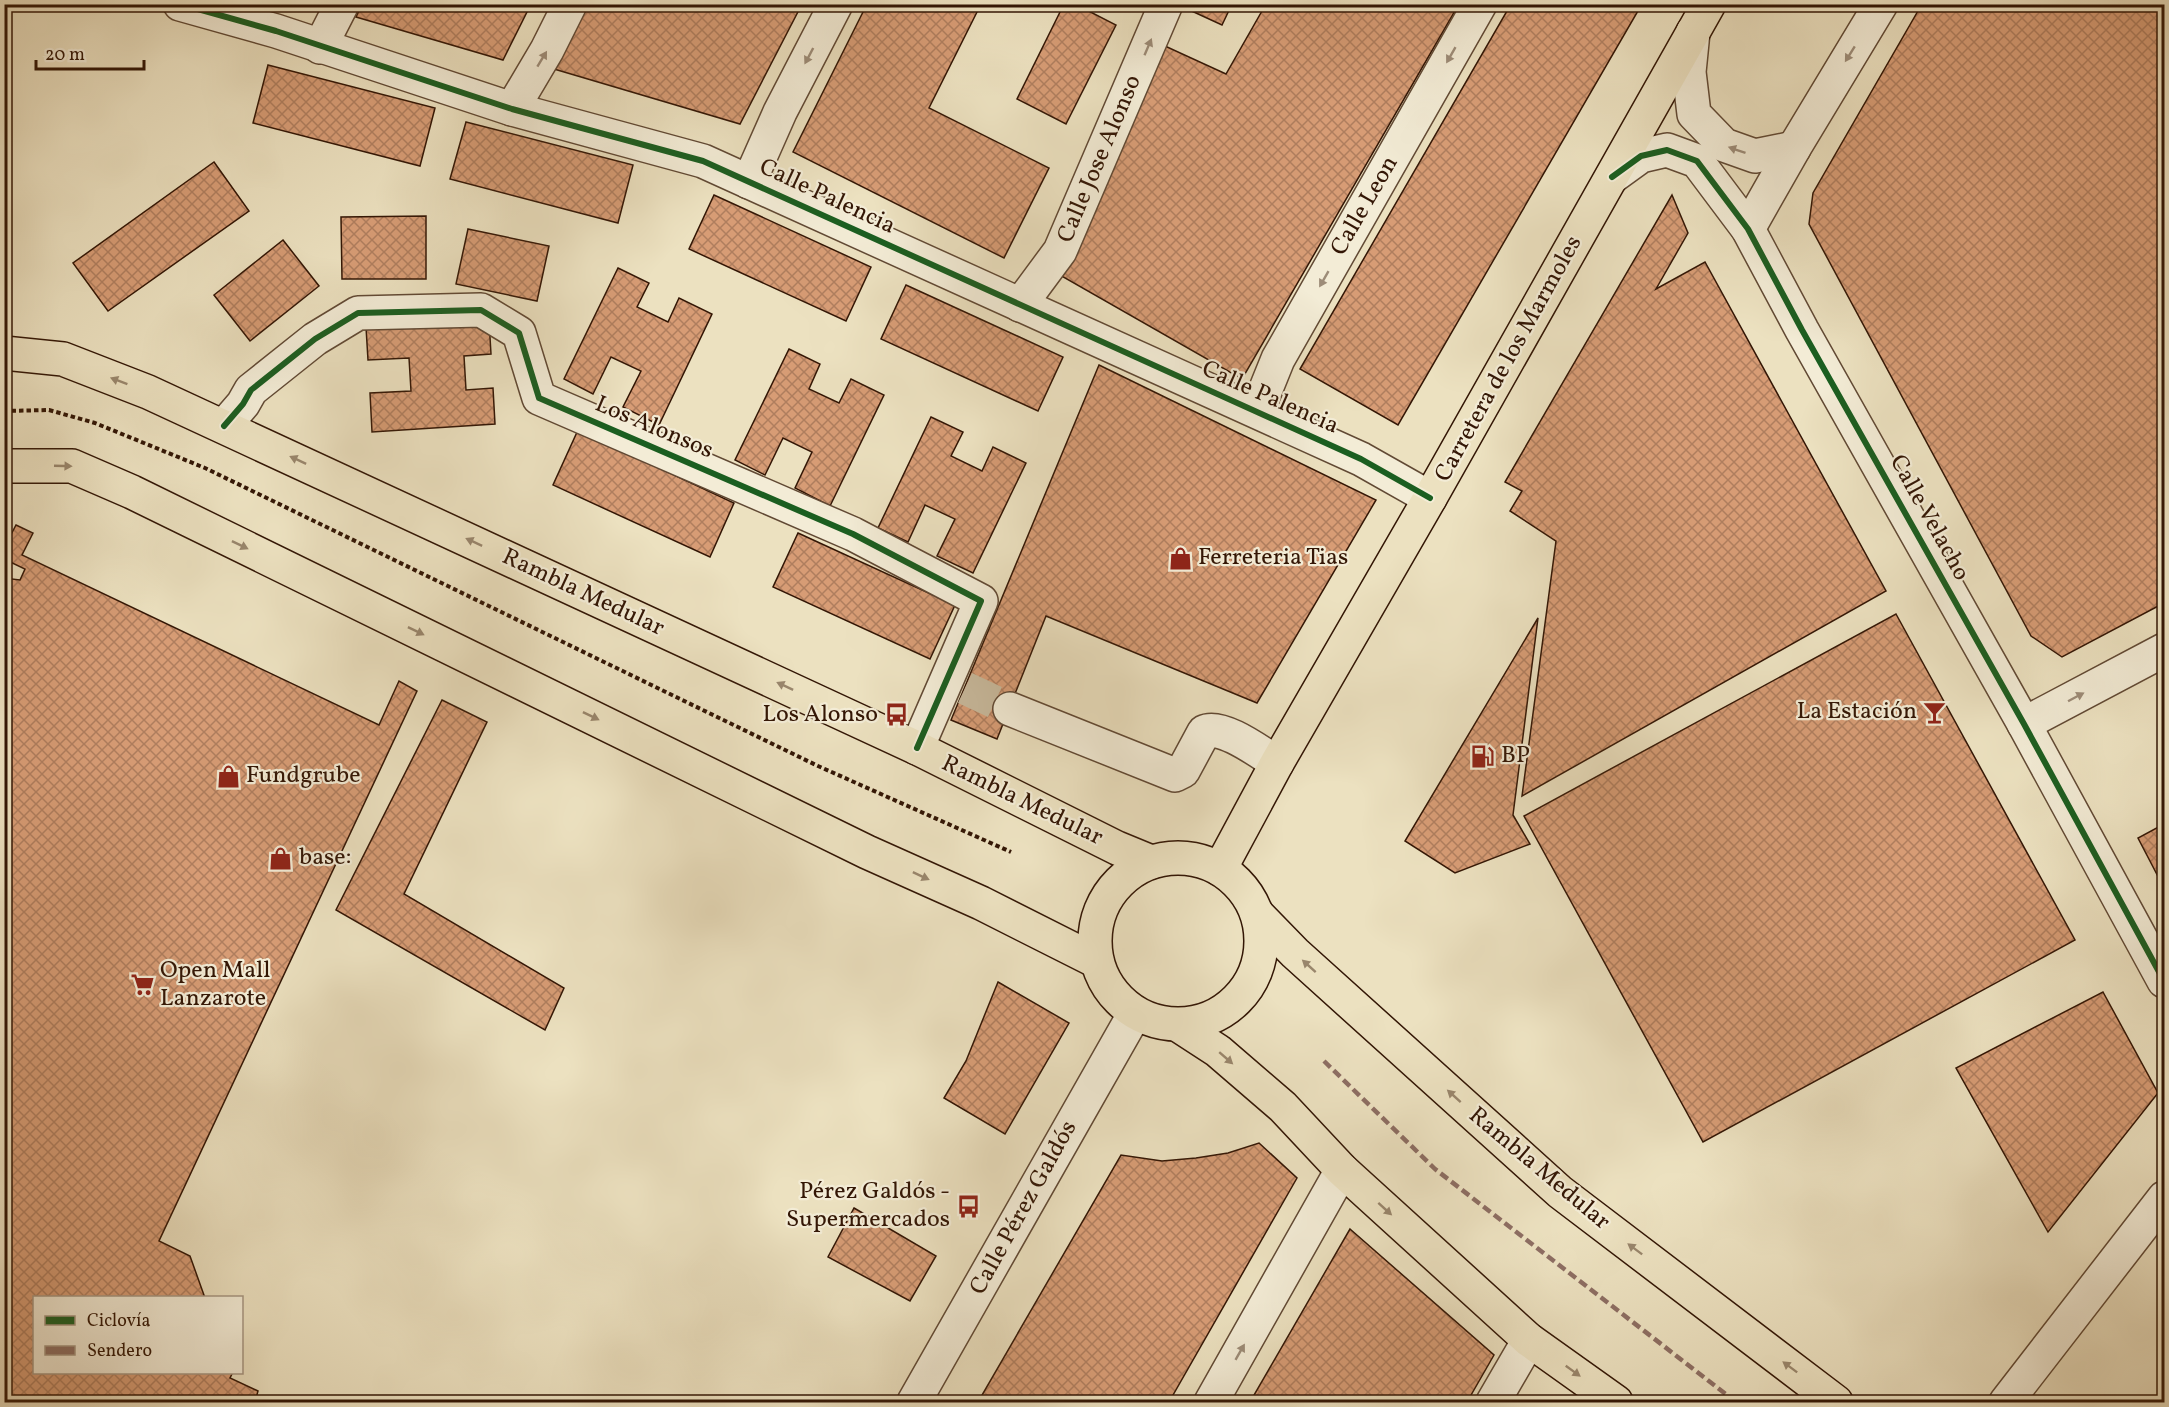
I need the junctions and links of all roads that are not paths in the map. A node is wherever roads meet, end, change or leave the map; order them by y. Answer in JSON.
{"nodes":[{"id":1,"x":180,"y":4,"type":"edge"},
{"id":2,"x":342,"y":4,"type":"edge"},
{"id":3,"x":570,"y":4,"type":"edge"},
{"id":4,"x":836,"y":4,"type":"edge"},
{"id":5,"x":1166,"y":4,"type":"edge"},
{"id":6,"x":1480,"y":4,"type":"edge"},
{"id":7,"x":1881,"y":4,"type":"edge"},
{"id":8,"x":1701,"y":18,"type":"edge"},
{"id":9,"x":320,"y":47,"type":"junction"},
{"id":10,"x":512,"y":109,"type":"junction"},
{"id":11,"x":1647,"y":114,"type":"junction"},
{"id":12,"x":1695,"y":114,"type":"junction"},
{"id":13,"x":1794,"y":148,"type":"junction"},
{"id":14,"x":1612,"y":177,"type":"junction"},
{"id":15,"x":749,"y":182,"type":"junction"},
{"id":16,"x":1748,"y":229,"type":"junction"},
{"id":17,"x":1020,"y":305,"type":"junction"},
{"id":18,"x":4,"y":353,"type":"edge"},
{"id":19,"x":1257,"y":411,"type":"junction"},
{"id":20,"x":224,"y":426,"type":"junction"},
{"id":21,"x":4,"y":466,"type":"edge"},
{"id":22,"x":1431,"y":498,"type":"junction"},
{"id":23,"x":2164,"y":650,"type":"edge"},
{"id":24,"x":1010,"y":709,"type":"tunnel mouth"},
{"id":25,"x":2025,"y":724,"type":"junction"},
{"id":26,"x":917,"y":748,"type":"junction"},
{"id":27,"x":1277,"y":763,"type":"junction"},
{"id":28,"x":1151,"y":862,"type":"junction"},
{"id":29,"x":1220,"y":869,"type":"junction"},
{"id":30,"x":1258,"y":915,"type":"junction"},
{"id":31,"x":1096,"y":961,"type":"junction"},
{"id":32,"x":2164,"y":981,"type":"edge"},
{"id":33,"x":1135,"y":1013,"type":"junction"},
{"id":34,"x":1178,"y":1025,"type":"junction"},
{"id":35,"x":1342,"y":1170,"type":"junction"},
{"id":36,"x":2164,"y":1198,"type":"edge"},
{"id":37,"x":1529,"y":1340,"type":"junction"},
{"id":38,"x":914,"y":1402,"type":"edge"},
{"id":39,"x":1211,"y":1402,"type":"edge"},
{"id":40,"x":1493,"y":1402,"type":"edge"},
{"id":41,"x":1616,"y":1402,"type":"edge"},
{"id":42,"x":1836,"y":1402,"type":"edge"},
{"id":43,"x":2006,"y":1402,"type":"edge"}],
"edges":[{"from":1,"to":9,"type":"street","name":"Calle Palencia"},
{"from":2,"to":9,"type":"street"},
{"from":10,"to":3,"type":"street","one_way":true},
{"from":4,"to":15,"type":"street","one_way":true},
{"from":17,"to":5,"type":"street","name":"Calle Jose Alonso","one_way":true},
{"from":6,"to":19,"type":"street","name":"Calle Leon","one_way":true},
{"from":7,"to":13,"type":"street","one_way":true},
{"from":8,"to":11,"type":"main road","name":"Carretera de los Marmoles"},
{"from":8,"to":12,"type":"street"},
{"from":9,"to":10,"type":"street","name":"Calle Palencia"},
{"from":10,"to":15,"type":"street","name":"Calle Palencia"},
{"from":11,"to":12,"type":"street"},
{"from":11,"to":14,"type":"main road","name":"Carretera de los Marmoles"},
{"from":13,"to":12,"type":"street","one_way":true},
{"from":13,"to":16,"type":"street"},
{"from":14,"to":16,"type":"street","name":"Calle Velacho"},
{"from":14,"to":22,"type":"main road","name":"Carretera de los Marmoles"},
{"from":15,"to":17,"type":"street","name":"Calle Palencia"},
{"from":16,"to":25,"type":"street","name":"Calle Velacho"},
{"from":17,"to":19,"type":"street","name":"Calle Palencia"},
{"from":20,"to":18,"type":"main road","name":"Rambla Medular","one_way":true},
{"from":19,"to":22,"type":"street","name":"Calle Palencia"},
{"from":26,"to":20,"type":"main road","name":"Rambla Medular","one_way":true},
{"from":20,"to":26,"type":"street","name":"Los Alonsos"},
{"from":21,"to":31,"type":"main road","one_way":true},
{"from":22,"to":27,"type":"main road","name":"Carretera de los Marmoles"},
{"from":25,"to":23,"type":"street","one_way":true},
{"from":24,"to":27,"type":"street"},
{"from":25,"to":32,"type":"street","name":"Calle Velacho"},
{"from":26,"to":28,"type":"main road","name":"Rambla Medular"},
{"from":27,"to":29,"type":"main road","name":"Carretera de los Marmoles"},
{"from":28,"to":29,"type":"main road"},
{"from":28,"to":31,"type":"main road"},
{"from":29,"to":30,"type":"main road"},
{"from":30,"to":34,"type":"main road"},
{"from":42,"to":30,"type":"main road","name":"Rambla Medular","one_way":true},
{"from":31,"to":33,"type":"main road"},
{"from":33,"to":34,"type":"main road"},
{"from":33,"to":38,"type":"street","name":"Calle Pérez Galdós"},
{"from":34,"to":35,"type":"main road","one_way":true},
{"from":35,"to":37,"type":"main road","one_way":true},
{"from":39,"to":35,"type":"street","one_way":true},
{"from":36,"to":43,"type":"street"},
{"from":37,"to":40,"type":"street"},
{"from":37,"to":41,"type":"main road","one_way":true}]}
